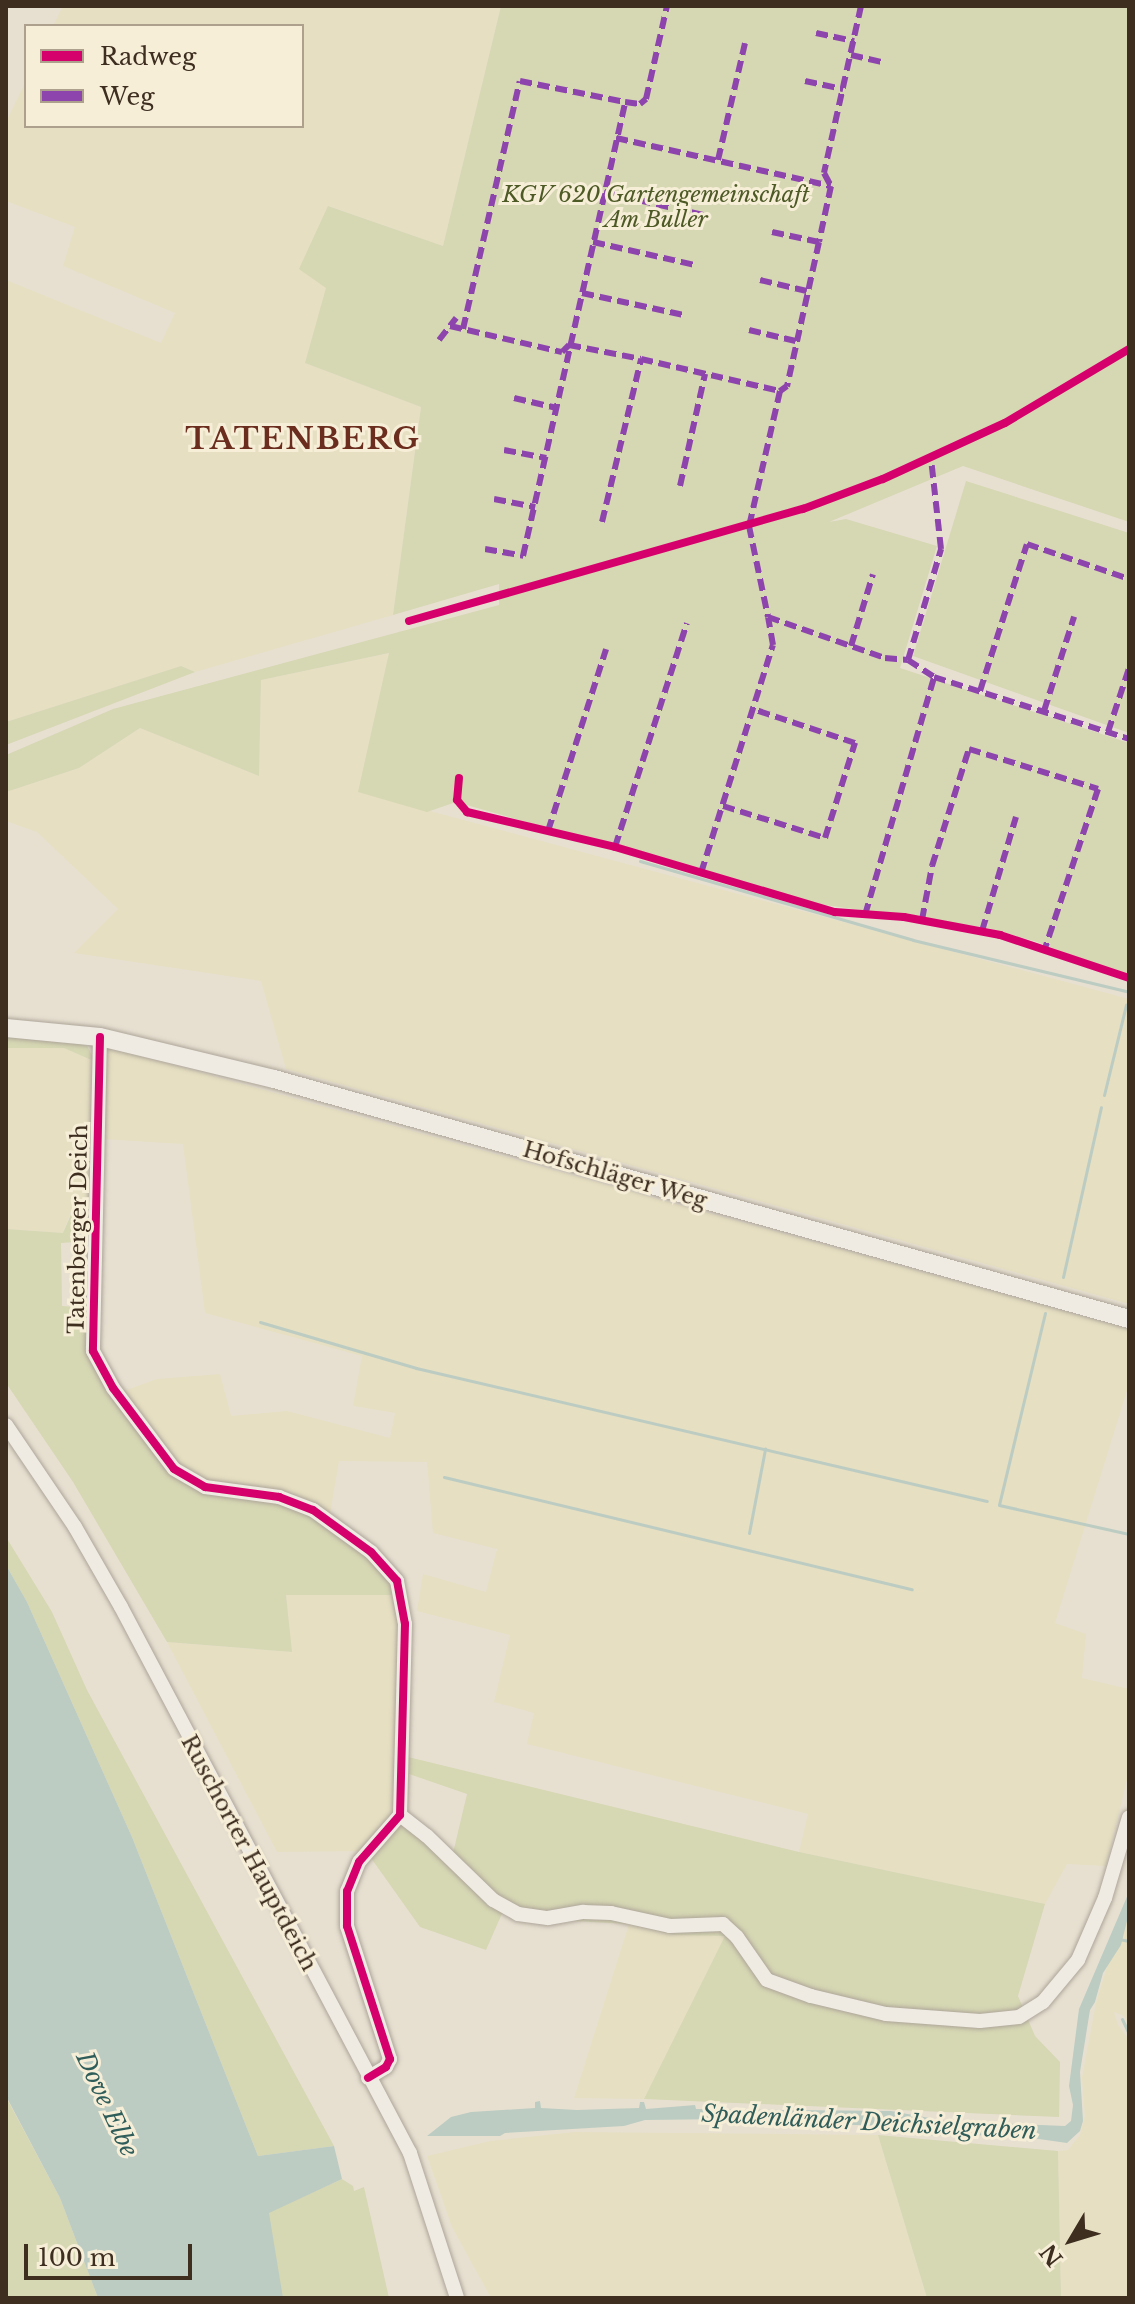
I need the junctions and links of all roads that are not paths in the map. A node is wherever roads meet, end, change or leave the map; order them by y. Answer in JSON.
{"nodes":[{"id":1,"x":9,"y":1026,"type":"edge"},
{"id":2,"x":100,"y":1037,"type":"junction"},
{"id":3,"x":1129,"y":1319,"type":"edge"},
{"id":4,"x":6,"y":1425,"type":"edge"},
{"id":5,"x":400,"y":1815,"type":"junction"},
{"id":6,"x":1129,"y":1817,"type":"edge"},
{"id":7,"x":368,"y":2078,"type":"junction"},
{"id":8,"x":457,"y":2298,"type":"edge"}],
"edges":[{"from":1,"to":2,"type":"street","name":"Hofschläger Weg"},
{"from":2,"to":3,"type":"street","name":"Hofschläger Weg"},
{"from":2,"to":5,"type":"street","name":"Tatenberger Deich"},
{"from":4,"to":7,"type":"street","name":"Ruschorter Hauptdeich"},
{"from":5,"to":6,"type":"street"},
{"from":5,"to":7,"type":"street"},
{"from":7,"to":8,"type":"street","name":"Ruschorter Hauptdeich"}]}
